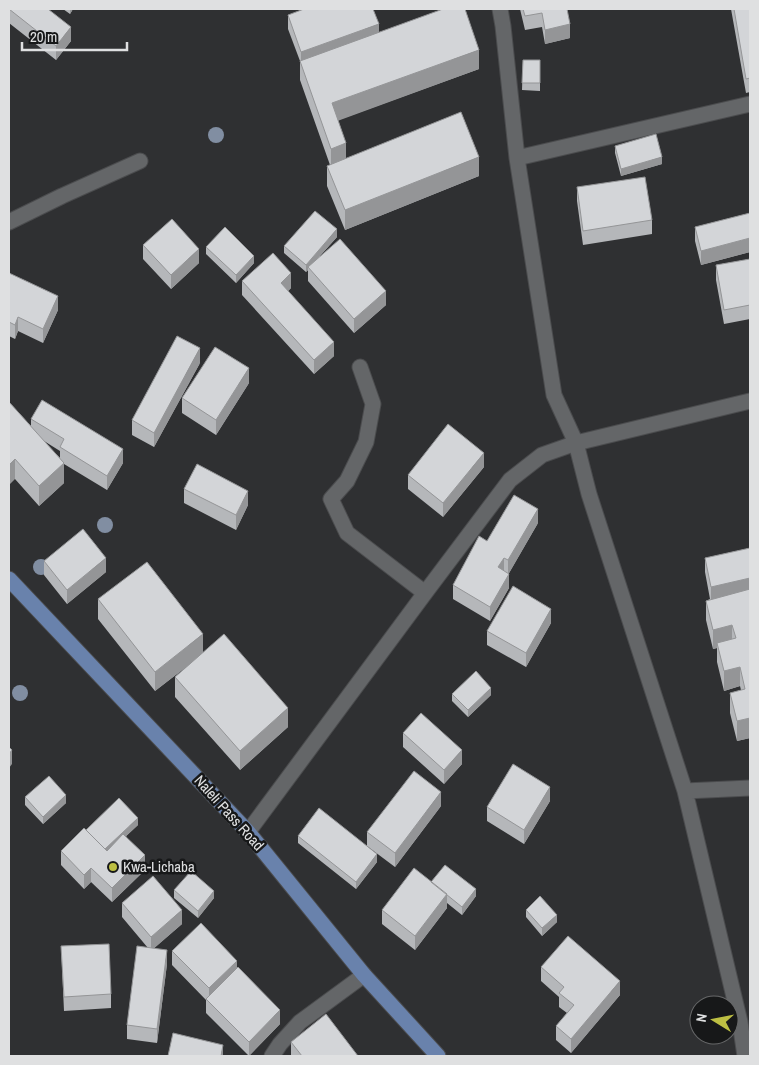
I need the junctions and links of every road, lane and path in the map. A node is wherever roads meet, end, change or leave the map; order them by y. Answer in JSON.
{"nodes":[{"id":1,"x":500,"y":9,"type":"edge"},
{"id":2,"x":750,"y":104,"type":"edge"},
{"id":3,"x":517,"y":158,"type":"junction"},
{"id":4,"x":140,"y":162,"type":"dead end"},
{"id":5,"x":9,"y":222,"type":"edge"},
{"id":6,"x":360,"y":367,"type":"dead end"},
{"id":7,"x":750,"y":401,"type":"edge"},
{"id":8,"x":576,"y":443,"type":"junction"},
{"id":9,"x":9,"y":579,"type":"edge"},
{"id":10,"x":425,"y":593,"type":"junction"},
{"id":11,"x":750,"y":788,"type":"edge"},
{"id":12,"x":685,"y":791,"type":"junction"},
{"id":13,"x":248,"y":832,"type":"junction"},
{"id":14,"x":364,"y":975,"type":"junction"},
{"id":15,"x":272,"y":1056,"type":"edge"},
{"id":16,"x":438,"y":1056,"type":"edge"},
{"id":17,"x":745,"y":1056,"type":"edge"}],
"edges":[{"from":1,"to":3,"type":"street"},
{"from":2,"to":3,"type":"street"},
{"from":3,"to":8,"type":"street"},
{"from":4,"to":5,"type":"street"},
{"from":6,"to":10,"type":"street"},
{"from":7,"to":8,"type":"street"},
{"from":8,"to":10,"type":"street"},
{"from":8,"to":12,"type":"street"},
{"from":9,"to":13,"type":"main road","name":"Naleli Pass Road"},
{"from":10,"to":13,"type":"street"},
{"from":11,"to":12,"type":"street"},
{"from":12,"to":17,"type":"street"},
{"from":13,"to":14,"type":"main road","name":"Naleli Pass Road"},
{"from":14,"to":15,"type":"street"},
{"from":14,"to":16,"type":"main road","name":"Naleli Pass Road"}]}
